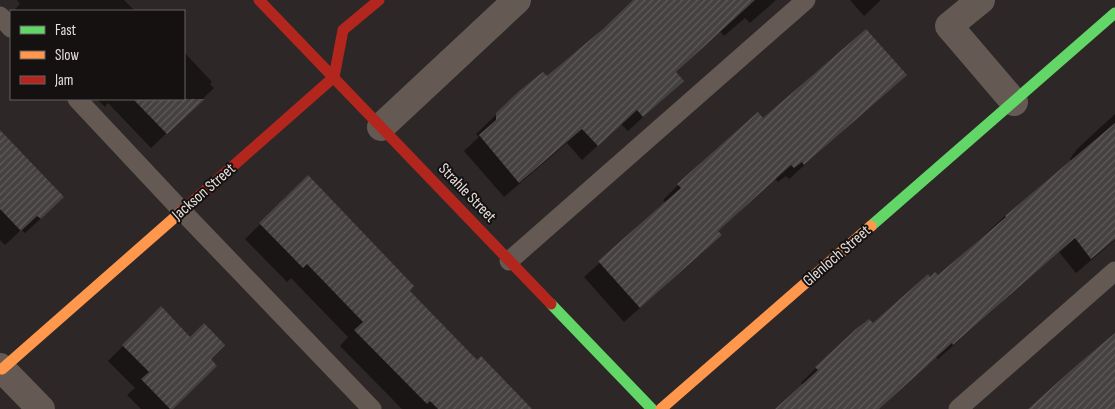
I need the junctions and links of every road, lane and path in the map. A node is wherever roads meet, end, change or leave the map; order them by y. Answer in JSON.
{"nodes":[{"id":1,"x":259,"y":0,"type":"edge"},
{"id":2,"x":379,"y":0,"type":"edge"},
{"id":3,"x":517,"y":0,"type":"edge"},
{"id":4,"x":806,"y":0,"type":"edge"},
{"id":5,"x":981,"y":0,"type":"edge"},
{"id":6,"x":1108,"y":0,"type":"edge"},
{"id":7,"x":1115,"y":8,"type":"edge"},
{"id":8,"x":1115,"y":14,"type":"edge"},
{"id":9,"x":0,"y":16,"type":"edge"},
{"id":10,"x":10,"y":27,"type":"edge"},
{"id":11,"x":334,"y":77,"type":"junction"},
{"id":12,"x":78,"y":100,"type":"edge"},
{"id":13,"x":1014,"y":102,"type":"junction"},
{"id":14,"x":381,"y":127,"type":"junction"},
{"id":15,"x":182,"y":211,"type":"junction"},
{"id":16,"x":510,"y":261,"type":"junction"},
{"id":17,"x":1115,"y":271,"type":"edge"},
{"id":18,"x":1,"y":368,"type":"edge"},
{"id":19,"x":41,"y":409,"type":"edge"},
{"id":20,"x":372,"y":409,"type":"edge"},
{"id":21,"x":652,"y":409,"type":"edge"},
{"id":22,"x":661,"y":409,"type":"edge"},
{"id":23,"x":958,"y":409,"type":"edge"}],
"edges":[{"from":1,"to":11,"type":"street","name":"Strahle Street"},
{"from":2,"to":11,"type":"street"},
{"from":3,"to":14,"type":"street"},
{"from":4,"to":16,"type":"lane"},
{"from":5,"to":13,"type":"street"},
{"from":6,"to":7,"type":"street"},
{"from":8,"to":13,"type":"street","name":"Glenloch Street"},
{"from":9,"to":10,"type":"lane"},
{"from":11,"to":14,"type":"street","name":"Strahle Street"},
{"from":11,"to":15,"type":"street","name":"Jackson Street"},
{"from":12,"to":15,"type":"lane"},
{"from":13,"to":22,"type":"street","name":"Glenloch Street"},
{"from":14,"to":16,"type":"street","name":"Strahle Street"},
{"from":15,"to":18,"type":"street","name":"Jackson Street"},
{"from":15,"to":20,"type":"lane"},
{"from":16,"to":21,"type":"street","name":"Strahle Street"},
{"from":17,"to":23,"type":"lane"},
{"from":18,"to":19,"type":"street"}]}
